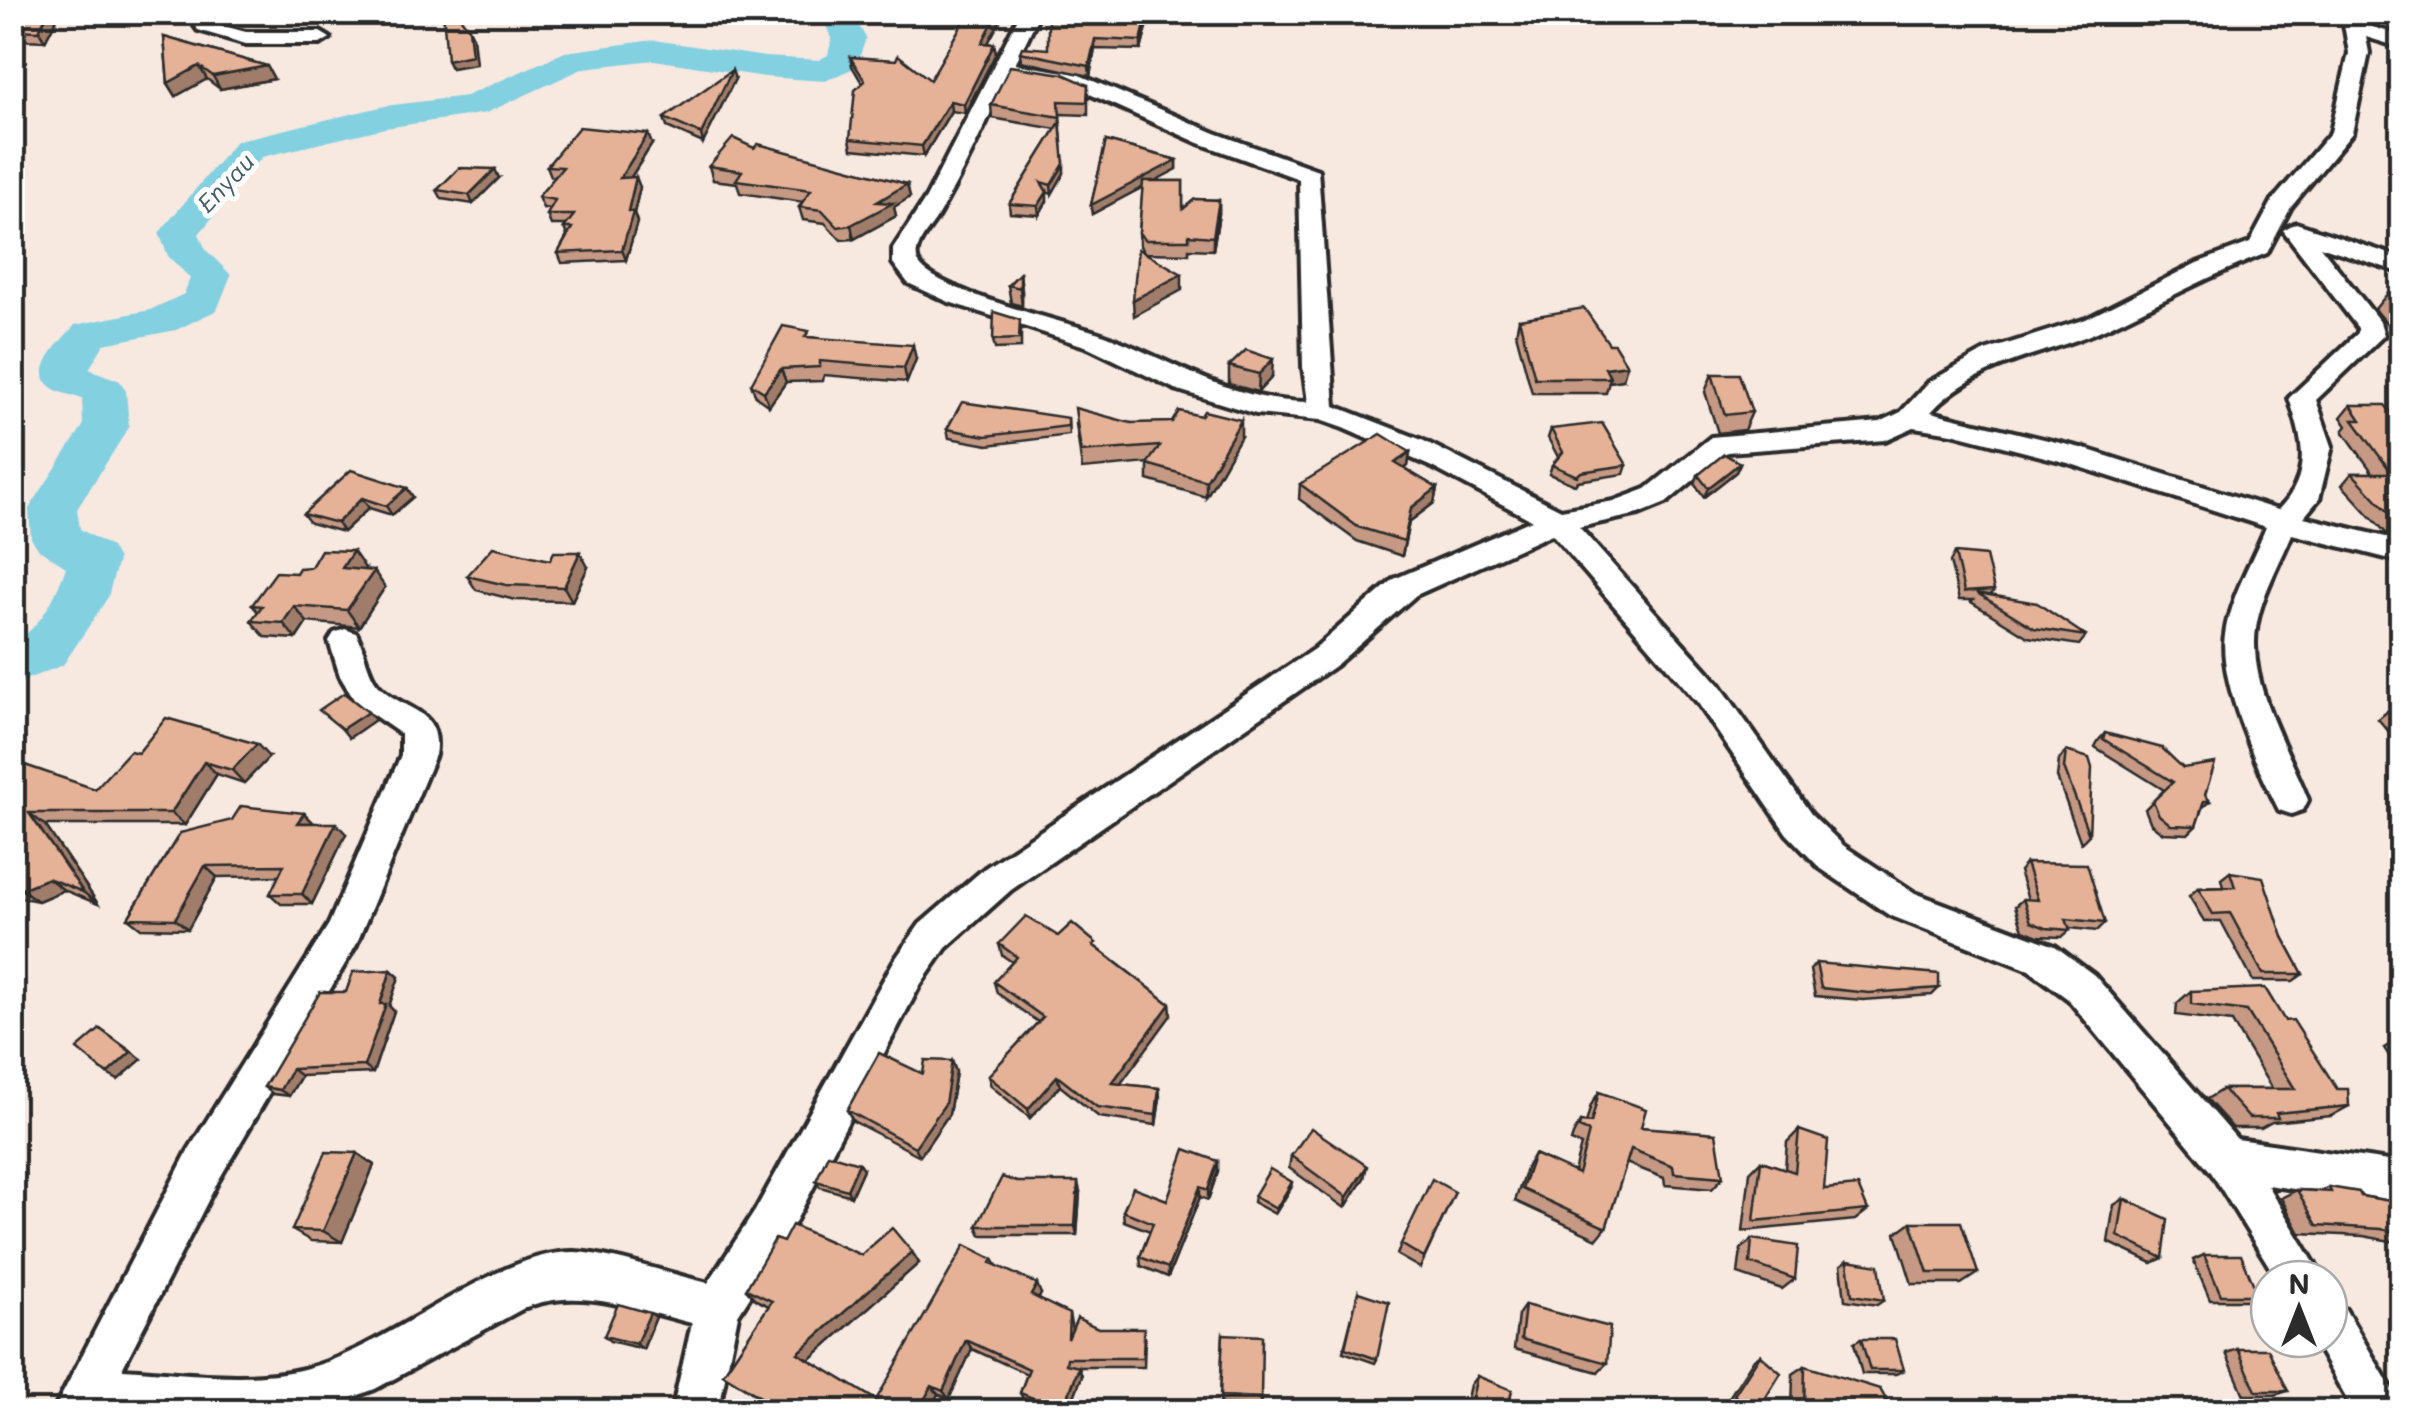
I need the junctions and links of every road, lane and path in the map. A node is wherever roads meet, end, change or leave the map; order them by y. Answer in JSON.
{"nodes":[{"id":1,"x":211,"y":12,"type":"edge"},
{"id":2,"x":1032,"y":12,"type":"edge"},
{"id":3,"x":2352,"y":20,"type":"edge"},
{"id":4,"x":320,"y":38,"type":"dead end"},
{"id":5,"x":2402,"y":42,"type":"edge"},
{"id":6,"x":1001,"y":68,"type":"junction"},
{"id":7,"x":2284,"y":226,"type":"junction"},
{"id":8,"x":2402,"y":266,"type":"edge"},
{"id":9,"x":1322,"y":411,"type":"junction"},
{"id":10,"x":1910,"y":418,"type":"junction"},
{"id":11,"x":1556,"y":522,"type":"junction"},
{"id":12,"x":2283,"y":522,"type":"junction"},
{"id":13,"x":2402,"y":552,"type":"edge"},
{"id":14,"x":344,"y":641,"type":"dead end"},
{"id":15,"x":2291,"y":800,"type":"dead end"},
{"id":16,"x":2226,"y":1158,"type":"junction"},
{"id":17,"x":2402,"y":1184,"type":"edge"},
{"id":18,"x":2289,"y":1259,"type":"edge"},
{"id":19,"x":718,"y":1307,"type":"junction"},
{"id":20,"x":2349,"y":1359,"type":"edge"},
{"id":21,"x":82,"y":1401,"type":"edge"},
{"id":22,"x":696,"y":1412,"type":"edge"},
{"id":23,"x":2380,"y":1412,"type":"edge"}],
"edges":[{"from":1,"to":4,"type":"street"},
{"from":2,"to":6,"type":"street"},
{"from":3,"to":5,"type":"street"},
{"from":3,"to":7,"type":"street"},
{"from":6,"to":9,"type":"street"},
{"from":6,"to":9,"type":"street"},
{"from":7,"to":8,"type":"street"},
{"from":7,"to":10,"type":"street"},
{"from":7,"to":12,"type":"street"},
{"from":9,"to":11,"type":"street"},
{"from":10,"to":11,"type":"street"},
{"from":10,"to":12,"type":"street"},
{"from":11,"to":16,"type":"street"},
{"from":11,"to":19,"type":"street"},
{"from":12,"to":13,"type":"street"},
{"from":12,"to":15,"type":"street"},
{"from":14,"to":21,"type":"street"},
{"from":16,"to":17,"type":"street"},
{"from":16,"to":18,"type":"street"},
{"from":19,"to":21,"type":"street"},
{"from":19,"to":22,"type":"street"},
{"from":20,"to":23,"type":"street"}]}
